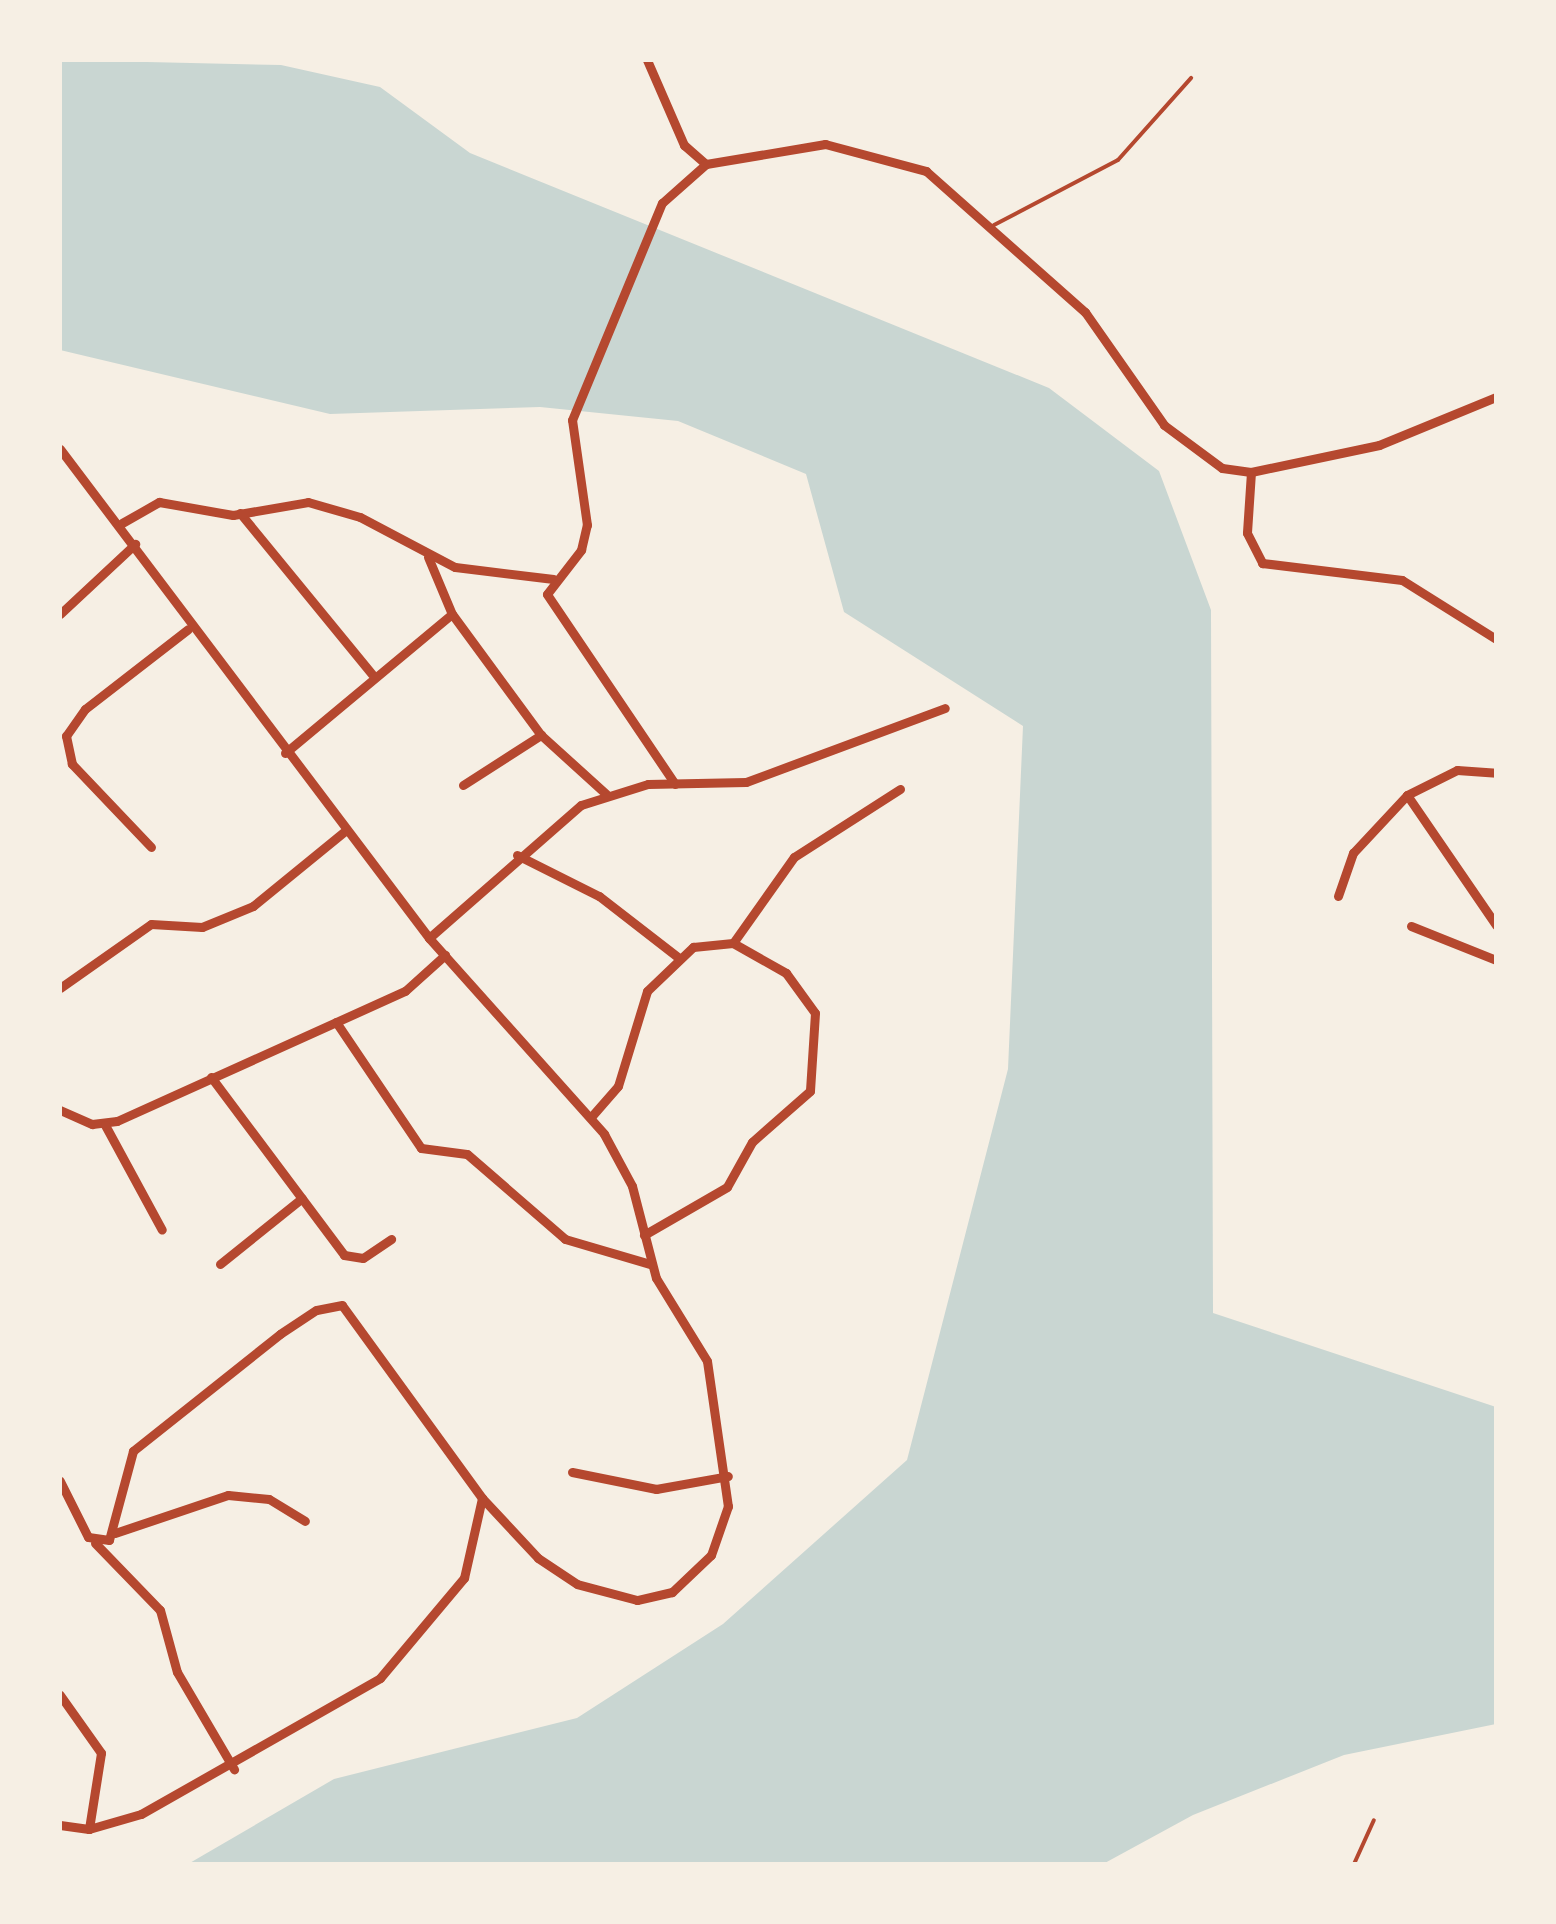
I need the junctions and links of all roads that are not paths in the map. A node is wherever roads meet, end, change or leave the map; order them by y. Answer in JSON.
{"nodes":[{"id":1,"x":647,"y":60,"type":"edge"},
{"id":2,"x":1191,"y":78,"type":"dead end"},
{"id":3,"x":706,"y":164,"type":"junction"},
{"id":4,"x":994,"y":225,"type":"junction"},
{"id":5,"x":1496,"y":397,"type":"edge"},
{"id":6,"x":60,"y":449,"type":"edge"},
{"id":7,"x":1251,"y":472,"type":"junction"},
{"id":8,"x":240,"y":513,"type":"junction"},
{"id":9,"x":122,"y":523,"type":"junction"},
{"id":10,"x":135,"y":544,"type":"junction"},
{"id":11,"x":428,"y":558,"type":"junction"},
{"id":12,"x":553,"y":579,"type":"junction"},
{"id":13,"x":60,"y":614,"type":"edge"},
{"id":14,"x":452,"y":614,"type":"junction"},
{"id":15,"x":1496,"y":623,"type":"edge"},
{"id":16,"x":188,"y":629,"type":"junction"},
{"id":17,"x":1485,"y":632,"type":"junction"},
{"id":18,"x":1496,"y":640,"type":"edge"},
{"id":19,"x":372,"y":674,"type":"junction"},
{"id":20,"x":945,"y":708,"type":"dead end"},
{"id":21,"x":542,"y":735,"type":"junction"},
{"id":22,"x":285,"y":753,"type":"junction"},
{"id":23,"x":1496,"y":773,"type":"edge"},
{"id":24,"x":675,"y":784,"type":"junction"},
{"id":25,"x":463,"y":785,"type":"dead end"},
{"id":26,"x":900,"y":790,"type":"dead end"},
{"id":27,"x":606,"y":794,"type":"junction"},
{"id":28,"x":1407,"y":795,"type":"junction"},
{"id":29,"x":346,"y":831,"type":"junction"},
{"id":30,"x":152,"y":847,"type":"dead end"},
{"id":31,"x":517,"y":854,"type":"junction"},
{"id":32,"x":1338,"y":896,"type":"dead end"},
{"id":33,"x":1496,"y":924,"type":"edge"},
{"id":34,"x":1412,"y":926,"type":"dead end"},
{"id":35,"x":429,"y":938,"type":"junction"},
{"id":36,"x":733,"y":943,"type":"junction"},
{"id":37,"x":445,"y":955,"type":"junction"},
{"id":38,"x":679,"y":958,"type":"junction"},
{"id":39,"x":1496,"y":960,"type":"edge"},
{"id":40,"x":60,"y":988,"type":"edge"},
{"id":41,"x":336,"y":1022,"type":"junction"},
{"id":42,"x":211,"y":1077,"type":"junction"},
{"id":43,"x":60,"y":1110,"type":"edge"},
{"id":44,"x":590,"y":1117,"type":"junction"},
{"id":45,"x":105,"y":1125,"type":"junction"},
{"id":46,"x":302,"y":1198,"type":"junction"},
{"id":47,"x":162,"y":1230,"type":"dead end"},
{"id":48,"x":644,"y":1235,"type":"junction"},
{"id":49,"x":391,"y":1240,"type":"dead end"},
{"id":50,"x":220,"y":1264,"type":"dead end"},
{"id":51,"x":650,"y":1264,"type":"junction"},
{"id":52,"x":572,"y":1472,"type":"dead end"},
{"id":53,"x":728,"y":1476,"type":"junction"},
{"id":54,"x":60,"y":1481,"type":"edge"},
{"id":55,"x":482,"y":1498,"type":"junction"},
{"id":56,"x":306,"y":1520,"type":"dead end"},
{"id":57,"x":114,"y":1533,"type":"junction"},
{"id":58,"x":93,"y":1541,"type":"junction"},
{"id":59,"x":60,"y":1695,"type":"edge"},
{"id":60,"x":234,"y":1770,"type":"junction"},
{"id":61,"x":1374,"y":1820,"type":"dead end"},
{"id":62,"x":60,"y":1826,"type":"edge"},
{"id":63,"x":89,"y":1830,"type":"junction"},
{"id":64,"x":1354,"y":1864,"type":"edge"}],
"edges":[{"from":1,"to":3,"type":"street"},
{"from":2,"to":4,"type":"lane"},
{"from":3,"to":4,"type":"street"},
{"from":3,"to":12,"type":"street"},
{"from":4,"to":7,"type":"street"},
{"from":5,"to":7,"type":"street"},
{"from":6,"to":9,"type":"street"},
{"from":7,"to":17,"type":"street"},
{"from":8,"to":9,"type":"street"},
{"from":8,"to":11,"type":"street"},
{"from":8,"to":19,"type":"street"},
{"from":9,"to":10,"type":"street"},
{"from":10,"to":13,"type":"street"},
{"from":10,"to":16,"type":"street"},
{"from":11,"to":12,"type":"street"},
{"from":11,"to":14,"type":"street"},
{"from":12,"to":24,"type":"street"},
{"from":14,"to":19,"type":"street"},
{"from":14,"to":21,"type":"street"},
{"from":15,"to":17,"type":"street"},
{"from":16,"to":22,"type":"street"},
{"from":16,"to":30,"type":"street"},
{"from":17,"to":18,"type":"street"},
{"from":19,"to":22,"type":"street"},
{"from":20,"to":24,"type":"street"},
{"from":21,"to":25,"type":"street"},
{"from":21,"to":27,"type":"street"},
{"from":22,"to":29,"type":"street"},
{"from":23,"to":28,"type":"street"},
{"from":24,"to":27,"type":"street"},
{"from":26,"to":36,"type":"street"},
{"from":27,"to":31,"type":"street"},
{"from":28,"to":32,"type":"street"},
{"from":28,"to":33,"type":"street"},
{"from":29,"to":35,"type":"street"},
{"from":29,"to":40,"type":"street"},
{"from":31,"to":35,"type":"street"},
{"from":31,"to":38,"type":"street"},
{"from":34,"to":39,"type":"street"},
{"from":35,"to":37,"type":"street"},
{"from":36,"to":38,"type":"street"},
{"from":36,"to":48,"type":"street"},
{"from":37,"to":41,"type":"street"},
{"from":37,"to":44,"type":"street"},
{"from":38,"to":44,"type":"street"},
{"from":41,"to":42,"type":"street"},
{"from":41,"to":51,"type":"street"},
{"from":42,"to":45,"type":"street"},
{"from":42,"to":46,"type":"street"},
{"from":43,"to":45,"type":"street"},
{"from":44,"to":48,"type":"street"},
{"from":45,"to":47,"type":"street"},
{"from":46,"to":49,"type":"street"},
{"from":46,"to":50,"type":"street"},
{"from":48,"to":51,"type":"street"},
{"from":51,"to":53,"type":"street"},
{"from":52,"to":53,"type":"street"},
{"from":53,"to":55,"type":"street"},
{"from":54,"to":58,"type":"street"},
{"from":55,"to":57,"type":"street"},
{"from":55,"to":60,"type":"street"},
{"from":56,"to":57,"type":"street"},
{"from":57,"to":58,"type":"street"},
{"from":58,"to":60,"type":"street"},
{"from":59,"to":63,"type":"street"},
{"from":60,"to":63,"type":"street"},
{"from":61,"to":64,"type":"lane"},
{"from":62,"to":63,"type":"street"}]}
